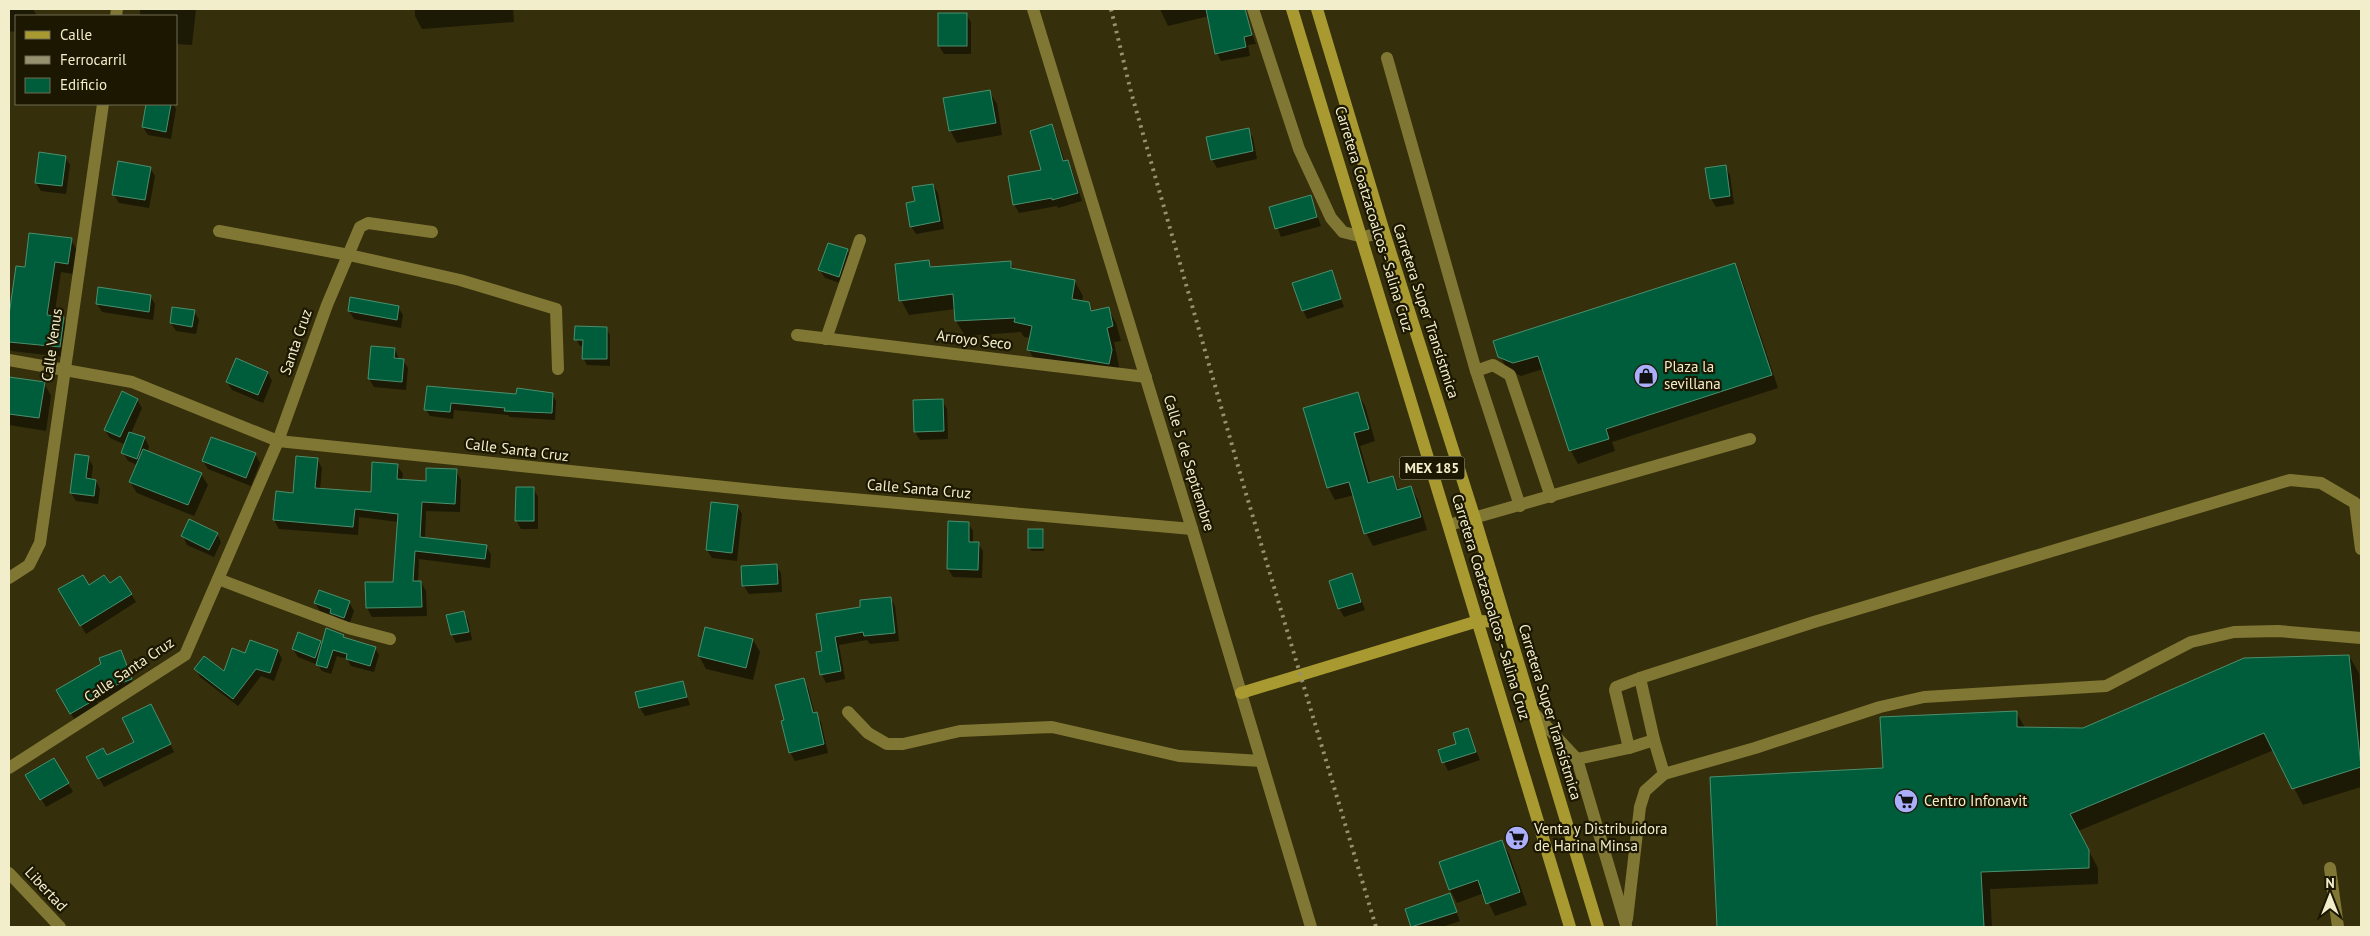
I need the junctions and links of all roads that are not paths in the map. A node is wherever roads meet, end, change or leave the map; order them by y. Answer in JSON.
{"nodes":[{"id":1,"x":1034,"y":9,"type":"edge"},
{"id":2,"x":1253,"y":9,"type":"edge"},
{"id":3,"x":1292,"y":9,"type":"edge"},
{"id":4,"x":1317,"y":9,"type":"edge"},
{"id":5,"x":1387,"y":58,"type":"dead end"},
{"id":6,"x":103,"y":105,"type":"edge"},
{"id":7,"x":219,"y":231,"type":"dead end"},
{"id":8,"x":432,"y":232,"type":"dead end"},
{"id":9,"x":1384,"y":232,"type":"junction"},
{"id":10,"x":1363,"y":238,"type":"junction"},
{"id":11,"x":860,"y":240,"type":"dead end"},
{"id":12,"x":349,"y":255,"type":"junction"},
{"id":13,"x":798,"y":335,"type":"dead end"},
{"id":14,"x":826,"y":338,"type":"junction"},
{"id":15,"x":9,"y":360,"type":"edge"},
{"id":16,"x":64,"y":369,"type":"junction"},
{"id":17,"x":558,"y":369,"type":"dead end"},
{"id":18,"x":1476,"y":370,"type":"junction"},
{"id":19,"x":1146,"y":377,"type":"junction"},
{"id":20,"x":1750,"y":439,"type":"dead end"},
{"id":21,"x":278,"y":441,"type":"junction"},
{"id":22,"x":1550,"y":497,"type":"junction"},
{"id":23,"x":1520,"y":506,"type":"junction"},
{"id":24,"x":1475,"y":519,"type":"junction"},
{"id":25,"x":1449,"y":525,"type":"junction"},
{"id":26,"x":1192,"y":529,"type":"junction"},
{"id":27,"x":2361,"y":549,"type":"edge"},
{"id":28,"x":9,"y":578,"type":"edge"},
{"id":29,"x":218,"y":579,"type":"junction"},
{"id":30,"x":1478,"y":621,"type":"junction"},
{"id":31,"x":1506,"y":622,"type":"junction"},
{"id":32,"x":2361,"y":638,"type":"edge"},
{"id":33,"x":390,"y":639,"type":"dead end"},
{"id":34,"x":1640,"y":678,"type":"junction"},
{"id":35,"x":1241,"y":693,"type":"junction"},
{"id":36,"x":848,"y":712,"type":"dead end"},
{"id":37,"x":1533,"y":712,"type":"junction"},
{"id":38,"x":1654,"y":740,"type":"junction"},
{"id":39,"x":1629,"y":748,"type":"junction"},
{"id":40,"x":1578,"y":759,"type":"junction"},
{"id":41,"x":1262,"y":761,"type":"junction"},
{"id":42,"x":9,"y":768,"type":"edge"},
{"id":43,"x":1664,"y":774,"type":"junction"},
{"id":44,"x":2330,"y":868,"type":"dead end"},
{"id":45,"x":9,"y":873,"type":"edge"},
{"id":46,"x":1626,"y":926,"type":"edge"},
{"id":47,"x":60,"y":927,"type":"edge"},
{"id":48,"x":1311,"y":927,"type":"edge"},
{"id":49,"x":1570,"y":927,"type":"edge"},
{"id":50,"x":1598,"y":927,"type":"edge"},
{"id":51,"x":2338,"y":927,"type":"edge"}],
"edges":[{"from":1,"to":19,"type":"street","name":"Calle 5 de Septiembre"},
{"from":2,"to":10,"type":"street"},
{"from":3,"to":10,"type":"main road","name":"Carretera Coatzacoalcos - Salina Cruz","number":"MEX 185"},
{"from":4,"to":9,"type":"main road","name":"Carretera Super Transístmica","number":"MEX 185"},
{"from":5,"to":18,"type":"street"},
{"from":6,"to":16,"type":"street","name":"Calle Venus"},
{"from":7,"to":12,"type":"street"},
{"from":8,"to":12,"type":"street","name":"Santa Cruz"},
{"from":9,"to":10,"type":"street"},
{"from":9,"to":24,"type":"main road","name":"Carretera Super Transístmica","number":"MEX 185"},
{"from":10,"to":25,"type":"main road","name":"Carretera Coatzacoalcos - Salina Cruz","number":"MEX 185"},
{"from":11,"to":14,"type":"street"},
{"from":12,"to":17,"type":"street"},
{"from":12,"to":21,"type":"street","name":"Santa Cruz"},
{"from":13,"to":14,"type":"street","name":"Arroyo Seco"},
{"from":14,"to":19,"type":"street","name":"Arroyo Seco"},
{"from":15,"to":16,"type":"street"},
{"from":16,"to":21,"type":"street"},
{"from":16,"to":28,"type":"street","name":"Calle Venus"},
{"from":18,"to":22,"type":"street"},
{"from":18,"to":23,"type":"street"},
{"from":19,"to":26,"type":"street","name":"Calle 5 de Septiembre"},
{"from":20,"to":22,"type":"street"},
{"from":21,"to":26,"type":"street","name":"Calle Santa Cruz"},
{"from":21,"to":29,"type":"street","name":"Calle Santa Cruz"},
{"from":22,"to":23,"type":"street"},
{"from":23,"to":24,"type":"street"},
{"from":24,"to":25,"type":"street"},
{"from":24,"to":31,"type":"main road","name":"Carretera Super Transístmica","number":"MEX 185"},
{"from":25,"to":30,"type":"main road","name":"Carretera Coatzacoalcos - Salina Cruz","number":"MEX 185"},
{"from":26,"to":35,"type":"street","name":"Calle 5 de Septiembre"},
{"from":27,"to":34,"type":"street"},
{"from":29,"to":33,"type":"street"},
{"from":29,"to":42,"type":"street","name":"Calle Santa Cruz"},
{"from":30,"to":31,"type":"main road","name":"Carretera Super Transístmica"},
{"from":30,"to":35,"type":"main road","name":"Carretera Super Transístmica"},
{"from":30,"to":49,"type":"main road","name":"Carretera Coatzacoalcos - Salina Cruz","number":"MEX 185"},
{"from":31,"to":37,"type":"main road","name":"Carretera Super Transístmica","number":"MEX 185"},
{"from":32,"to":43,"type":"street"},
{"from":34,"to":38,"type":"street"},
{"from":34,"to":39,"type":"street"},
{"from":35,"to":41,"type":"street","name":"Calle 5 de Septiembre"},
{"from":36,"to":41,"type":"street"},
{"from":37,"to":40,"type":"street"},
{"from":37,"to":50,"type":"main road","name":"Carretera Super Transístmica","number":"MEX 185"},
{"from":38,"to":39,"type":"street"},
{"from":38,"to":43,"type":"street"},
{"from":39,"to":40,"type":"street"},
{"from":40,"to":46,"type":"street"},
{"from":41,"to":48,"type":"street","name":"Calle 5 de Septiembre"},
{"from":43,"to":46,"type":"street"},
{"from":44,"to":51,"type":"street"},
{"from":45,"to":47,"type":"street","name":"Libertad"}]}
